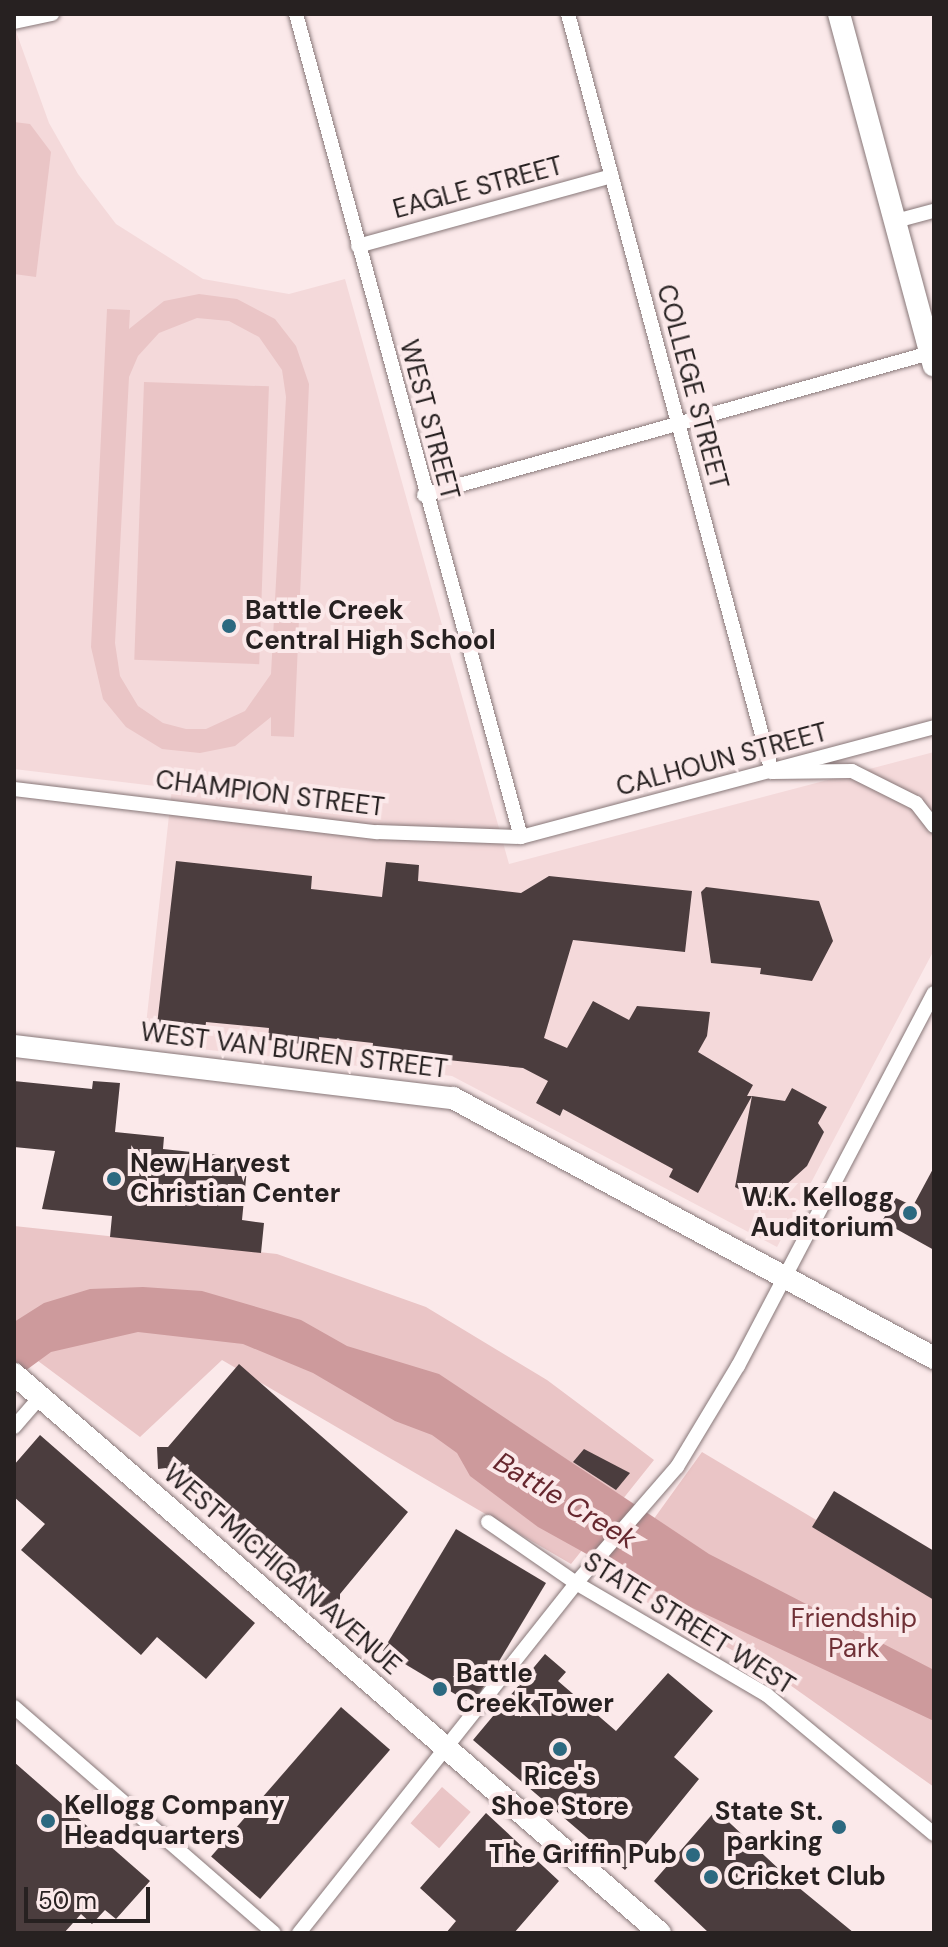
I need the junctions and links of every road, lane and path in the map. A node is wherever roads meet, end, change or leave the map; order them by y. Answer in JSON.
{"nodes":[{"id":1,"x":52,"y":14,"type":"edge"},
{"id":2,"x":296,"y":14,"type":"edge"},
{"id":3,"x":568,"y":14,"type":"edge"},
{"id":4,"x":839,"y":14,"type":"edge"},
{"id":5,"x":14,"y":22,"type":"edge"},
{"id":6,"x":612,"y":176,"type":"junction"},
{"id":7,"x":934,"y":211,"type":"edge"},
{"id":8,"x":896,"y":221,"type":"junction"},
{"id":9,"x":358,"y":246,"type":"junction"},
{"id":10,"x":932,"y":359,"type":"edge"},
{"id":11,"x":676,"y":423,"type":"junction"},
{"id":12,"x":424,"y":495,"type":"junction"},
{"id":13,"x":934,"y":727,"type":"edge"},
{"id":14,"x":772,"y":772,"type":"junction"},
{"id":15,"x":14,"y":789,"type":"edge"},
{"id":16,"x":934,"y":826,"type":"edge"},
{"id":17,"x":521,"y":837,"type":"junction"},
{"id":18,"x":934,"y":993,"type":"edge"},
{"id":19,"x":14,"y":1046,"type":"edge"},
{"id":20,"x":785,"y":1274,"type":"junction"},
{"id":21,"x":934,"y":1358,"type":"edge"},
{"id":22,"x":26,"y":1384,"type":"edge"},
{"id":23,"x":14,"y":1427,"type":"edge"},
{"id":24,"x":488,"y":1522,"type":"dead end"},
{"id":25,"x":576,"y":1583,"type":"junction"},
{"id":26,"x":14,"y":1707,"type":"edge"},
{"id":27,"x":445,"y":1749,"type":"junction"},
{"id":28,"x":934,"y":1834,"type":"edge"},
{"id":29,"x":274,"y":1933,"type":"edge"},
{"id":30,"x":299,"y":1933,"type":"edge"},
{"id":31,"x":660,"y":1933,"type":"edge"}],
"edges":[{"from":1,"to":5,"type":"street"},
{"from":2,"to":9,"type":"street","name":"WEST STREET"},
{"from":3,"to":6,"type":"street","name":"COLLEGE STREET"},
{"from":4,"to":8,"type":"street"},
{"from":6,"to":9,"type":"street","name":"EAGLE STREET"},
{"from":6,"to":11,"type":"street","name":"COLLEGE STREET"},
{"from":7,"to":8,"type":"street"},
{"from":8,"to":10,"type":"street"},
{"from":9,"to":12,"type":"street","name":"WEST STREET"},
{"from":10,"to":11,"type":"street"},
{"from":11,"to":12,"type":"street"},
{"from":11,"to":14,"type":"street","name":"COLLEGE STREET"},
{"from":12,"to":17,"type":"street","name":"WEST STREET"},
{"from":13,"to":14,"type":"street","name":"CALHOUN STREET"},
{"from":14,"to":16,"type":"street"},
{"from":14,"to":17,"type":"street","name":"CALHOUN STREET"},
{"from":15,"to":17,"type":"street","name":"CHAMPION STREET"},
{"from":18,"to":20,"type":"street"},
{"from":19,"to":20,"type":"street","name":"WEST VAN BUREN STREET"},
{"from":20,"to":21,"type":"street","name":"WEST VAN BUREN STREET"},
{"from":20,"to":25,"type":"street"},
{"from":22,"to":23,"type":"street"},
{"from":22,"to":27,"type":"street","name":"WEST MICHIGAN AVENUE"},
{"from":24,"to":25,"type":"street","name":"STATE STREET WEST"},
{"from":25,"to":27,"type":"street"},
{"from":25,"to":28,"type":"street","name":"STATE STREET WEST"},
{"from":26,"to":29,"type":"street"},
{"from":27,"to":30,"type":"street"},
{"from":27,"to":31,"type":"street","name":"WEST MICHIGAN AVENUE"}]}
